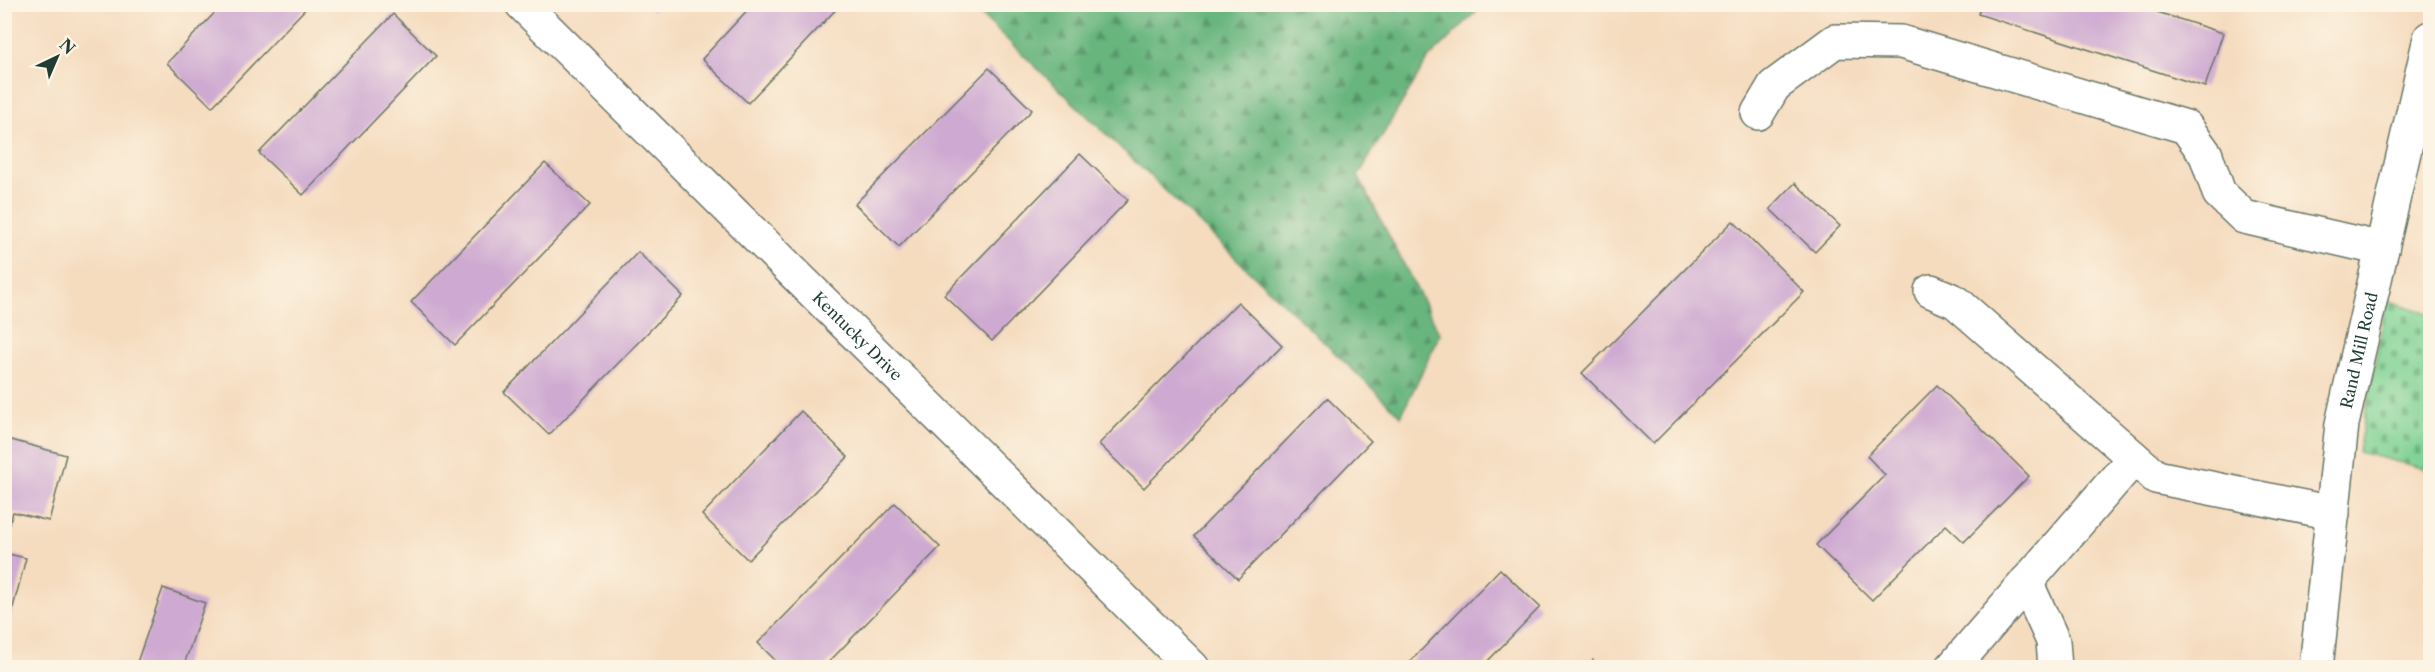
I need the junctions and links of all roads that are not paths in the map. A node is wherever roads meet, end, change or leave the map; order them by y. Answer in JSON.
{"nodes":[{"id":1,"x":522,"y":4,"type":"edge"},
{"id":2,"x":2430,"y":38,"type":"edge"},
{"id":3,"x":1758,"y":113,"type":"dead end"},
{"id":4,"x":2382,"y":249,"type":"junction"},
{"id":5,"x":1931,"y":291,"type":"dead end"},
{"id":6,"x":2134,"y":458,"type":"junction"},
{"id":7,"x":2333,"y":513,"type":"junction"},
{"id":8,"x":2026,"y":582,"type":"junction"},
{"id":9,"x":1193,"y":668,"type":"edge"},
{"id":10,"x":1952,"y":668,"type":"edge"},
{"id":11,"x":2055,"y":668,"type":"edge"},
{"id":12,"x":2316,"y":668,"type":"edge"}],
"edges":[{"from":1,"to":9,"type":"street","name":"Kentucky Drive"},
{"from":2,"to":4,"type":"street","name":"Rand Mill Road"},
{"from":3,"to":4,"type":"street"},
{"from":4,"to":7,"type":"street","name":"Rand Mill Road"},
{"from":5,"to":6,"type":"street"},
{"from":6,"to":7,"type":"street"},
{"from":6,"to":8,"type":"street"},
{"from":7,"to":12,"type":"street","name":"Rand Mill Road"},
{"from":8,"to":10,"type":"street"},
{"from":8,"to":11,"type":"street"}]}
